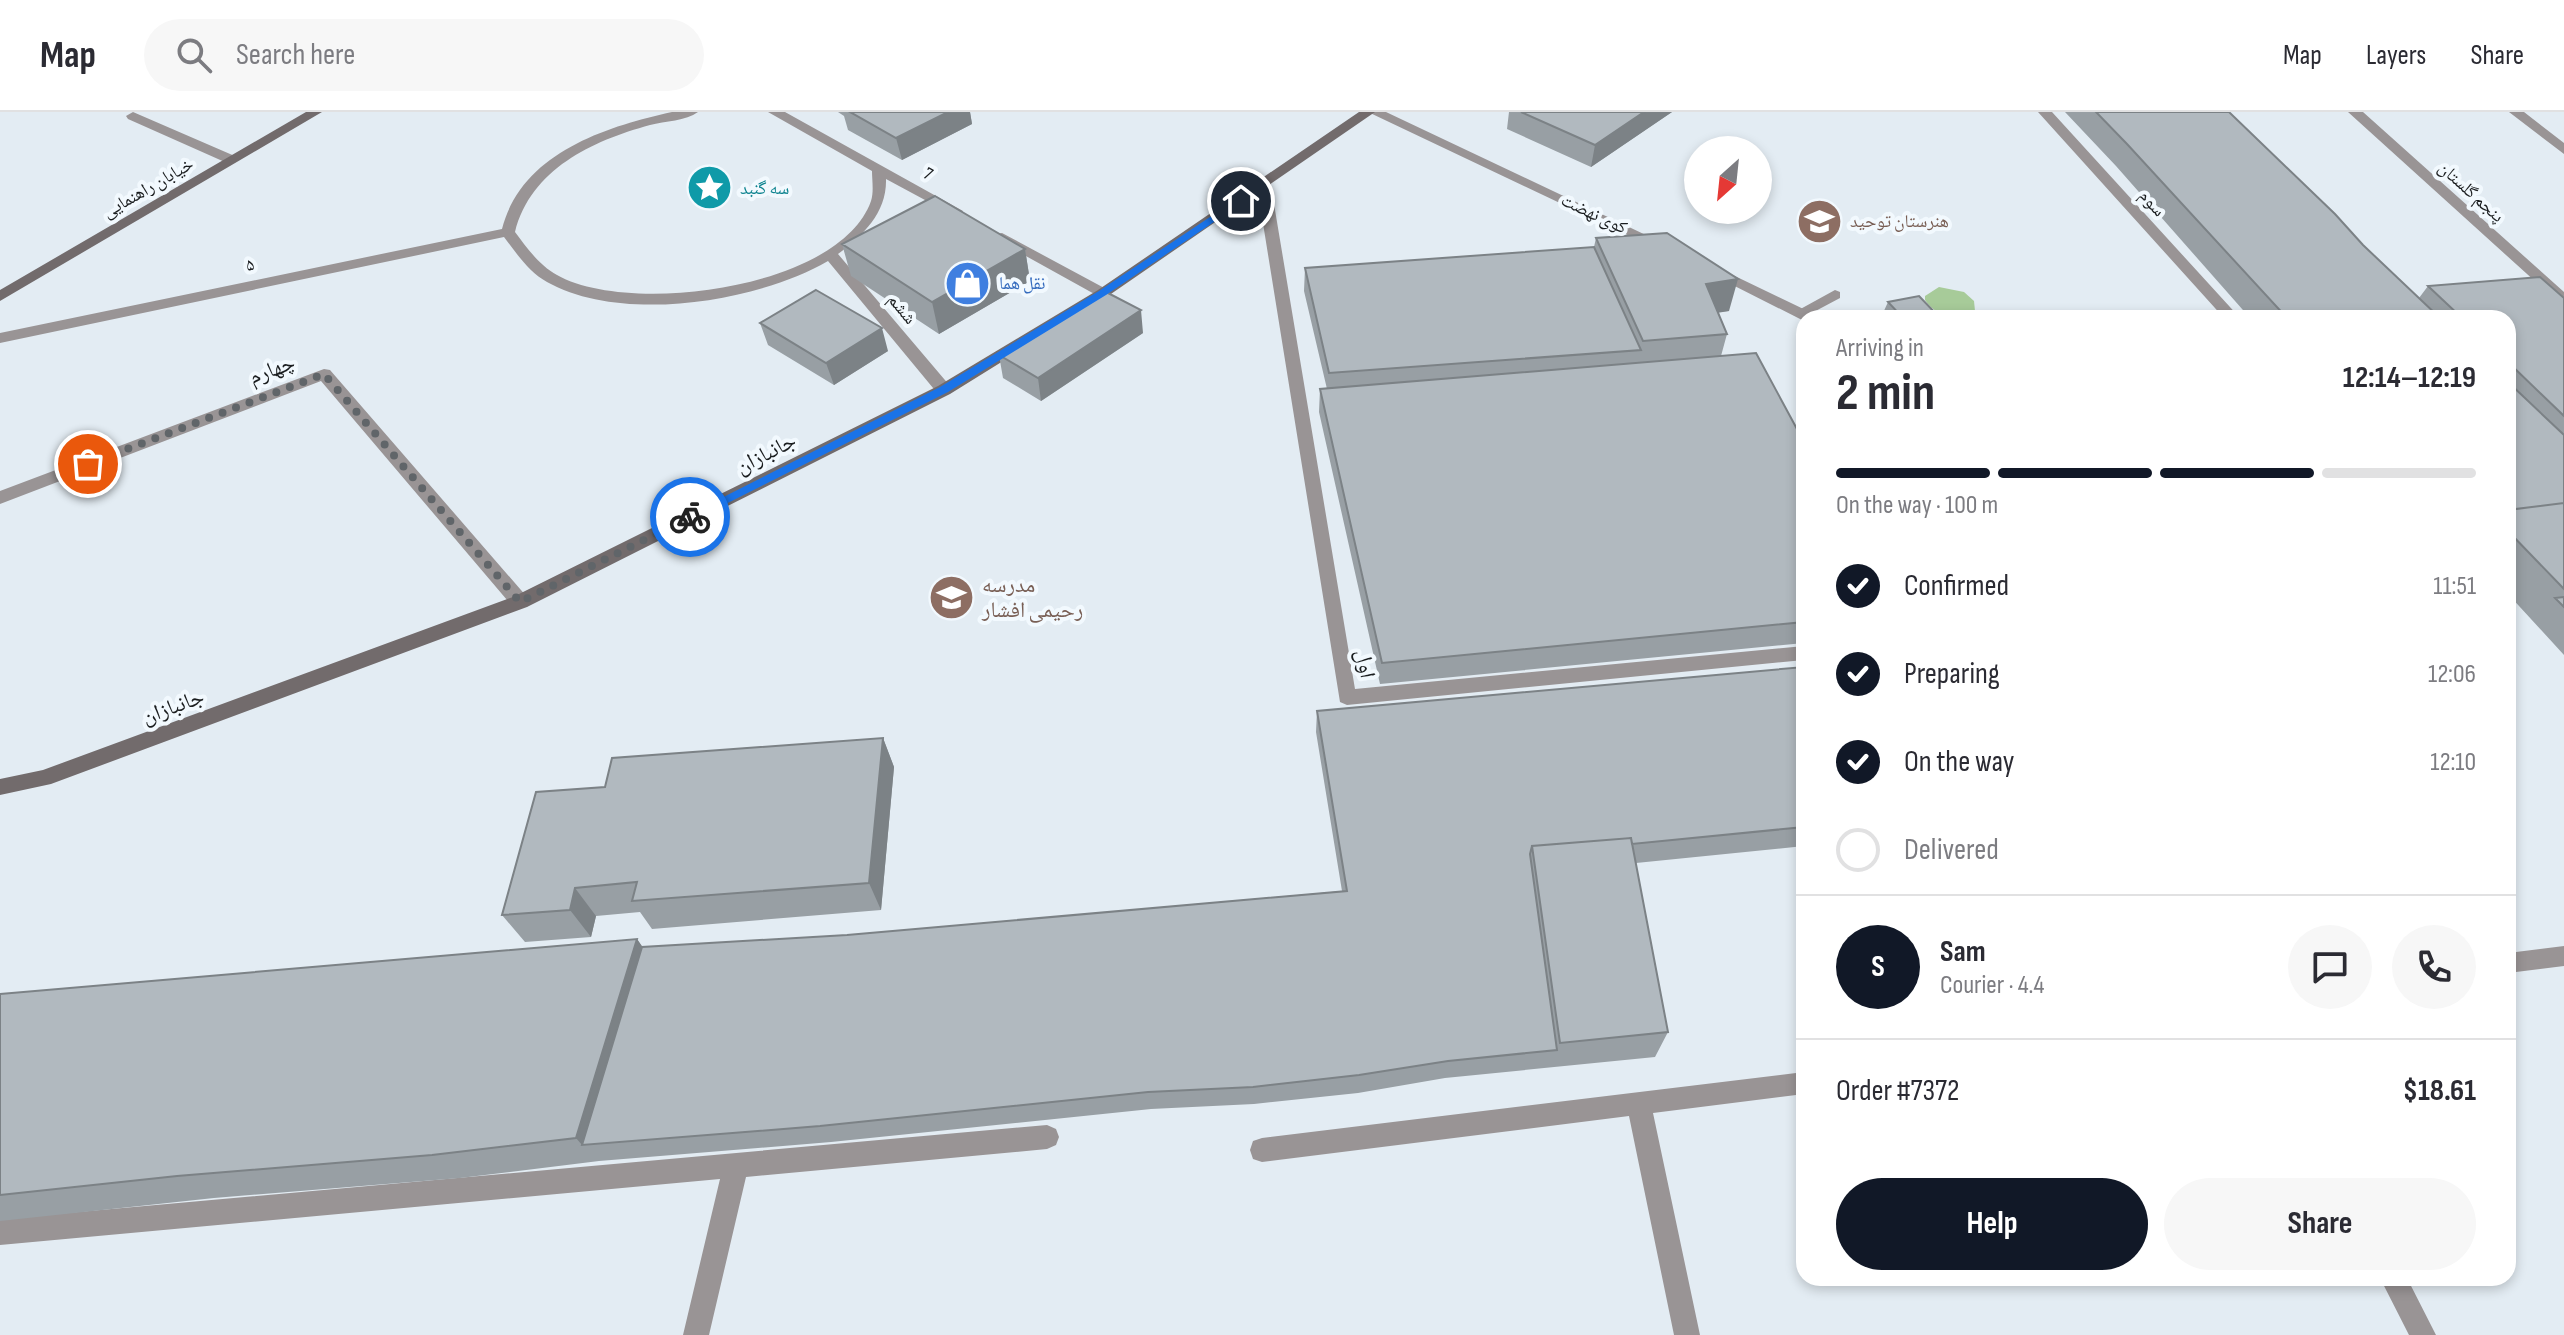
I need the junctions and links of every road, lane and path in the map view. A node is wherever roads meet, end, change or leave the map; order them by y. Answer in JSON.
{"nodes":[{"id":1,"x":315,"y":112,"type":"edge"},
{"id":2,"x":691,"y":112,"type":"edge"},
{"id":3,"x":775,"y":112,"type":"edge"},
{"id":4,"x":1368,"y":112,"type":"edge"},
{"id":5,"x":1375,"y":112,"type":"edge"},
{"id":6,"x":2045,"y":112,"type":"edge"},
{"id":7,"x":2355,"y":112,"type":"edge"},
{"id":8,"x":2516,"y":112,"type":"edge"},
{"id":9,"x":133,"y":116,"type":"dead end"},
{"id":10,"x":2564,"y":150,"type":"edge"},
{"id":11,"x":232,"y":160,"type":"junction"},
{"id":12,"x":879,"y":168,"type":"junction"},
{"id":13,"x":1264,"y":186,"type":"junction"},
{"id":14,"x":965,"y":216,"type":"edge"},
{"id":15,"x":992,"y":231,"type":"edge"},
{"id":16,"x":508,"y":232,"type":"junction"},
{"id":17,"x":1675,"y":252,"type":"edge"},
{"id":18,"x":829,"y":253,"type":"junction"},
{"id":19,"x":1703,"y":265,"type":"edge"},
{"id":20,"x":1103,"y":293,"type":"junction"},
{"id":21,"x":1835,"y":295,"type":"dead end"},
{"id":22,"x":0,"y":296,"type":"edge"},
{"id":23,"x":2564,"y":300,"type":"edge"},
{"id":24,"x":1797,"y":310,"type":"edge"},
{"id":25,"x":1814,"y":310,"type":"edge"},
{"id":26,"x":2225,"y":310,"type":"edge"},
{"id":27,"x":0,"y":338,"type":"edge"},
{"id":28,"x":944,"y":390,"type":"junction"},
{"id":29,"x":0,"y":498,"type":"edge"},
{"id":30,"x":520,"y":602,"type":"junction"},
{"id":31,"x":1796,"y":654,"type":"edge"},
{"id":32,"x":0,"y":787,"type":"edge"},
{"id":33,"x":2564,"y":956,"type":"edge"},
{"id":34,"x":2516,"y":962,"type":"edge"},
{"id":35,"x":1796,"y":1084,"type":"edge"},
{"id":36,"x":1638,"y":1102,"type":"junction"},
{"id":37,"x":1047,"y":1137,"type":"dead end"},
{"id":38,"x":1262,"y":1150,"type":"dead end"},
{"id":39,"x":736,"y":1165,"type":"junction"},
{"id":40,"x":0,"y":1232,"type":"edge"},
{"id":41,"x":2397,"y":1286,"type":"edge"},
{"id":42,"x":696,"y":1335,"type":"edge"},
{"id":43,"x":1687,"y":1335,"type":"edge"},
{"id":44,"x":2423,"y":1335,"type":"edge"}],
"edges":[{"from":1,"to":11,"type":"main road","name":"خیابان راهنمایی"},
{"from":2,"to":16,"type":"street"},
{"from":3,"to":12,"type":"street","name":"7"},
{"from":4,"to":13,"type":"main road","name":"جانبازان"},
{"from":5,"to":17,"type":"street","name":"کوی نهضت"},
{"from":6,"to":26,"type":"street","name":"سوم"},
{"from":7,"to":23,"type":"street","name":"پنجم گلستان"},
{"from":8,"to":10,"type":"street"},
{"from":9,"to":11,"type":"street"},
{"from":11,"to":22,"type":"main road","name":"خیابان راهنمایی"},
{"from":12,"to":14,"type":"street","name":"7"},
{"from":12,"to":18,"type":"street"},
{"from":13,"to":20,"type":"main road","name":"جانبازان"},
{"from":13,"to":31,"type":"street","name":"اول"},
{"from":15,"to":20,"type":"street"},
{"from":16,"to":18,"type":"street"},
{"from":16,"to":27,"type":"street","name":"۵"},
{"from":18,"to":28,"type":"street","name":"ششم"},
{"from":19,"to":24,"type":"street"},
{"from":20,"to":28,"type":"main road","name":"جانبازان"},
{"from":21,"to":25,"type":"street"},
{"from":28,"to":30,"type":"main road","name":"جانبازان"},
{"from":29,"to":30,"type":"street","name":"چهارم"},
{"from":30,"to":32,"type":"main road","name":"جانبازان"},
{"from":33,"to":34,"type":"street"},
{"from":35,"to":36,"type":"street"},
{"from":36,"to":38,"type":"street"},
{"from":36,"to":43,"type":"street"},
{"from":37,"to":39,"type":"street"},
{"from":39,"to":40,"type":"street"},
{"from":39,"to":42,"type":"street"},
{"from":41,"to":44,"type":"street"}]}
